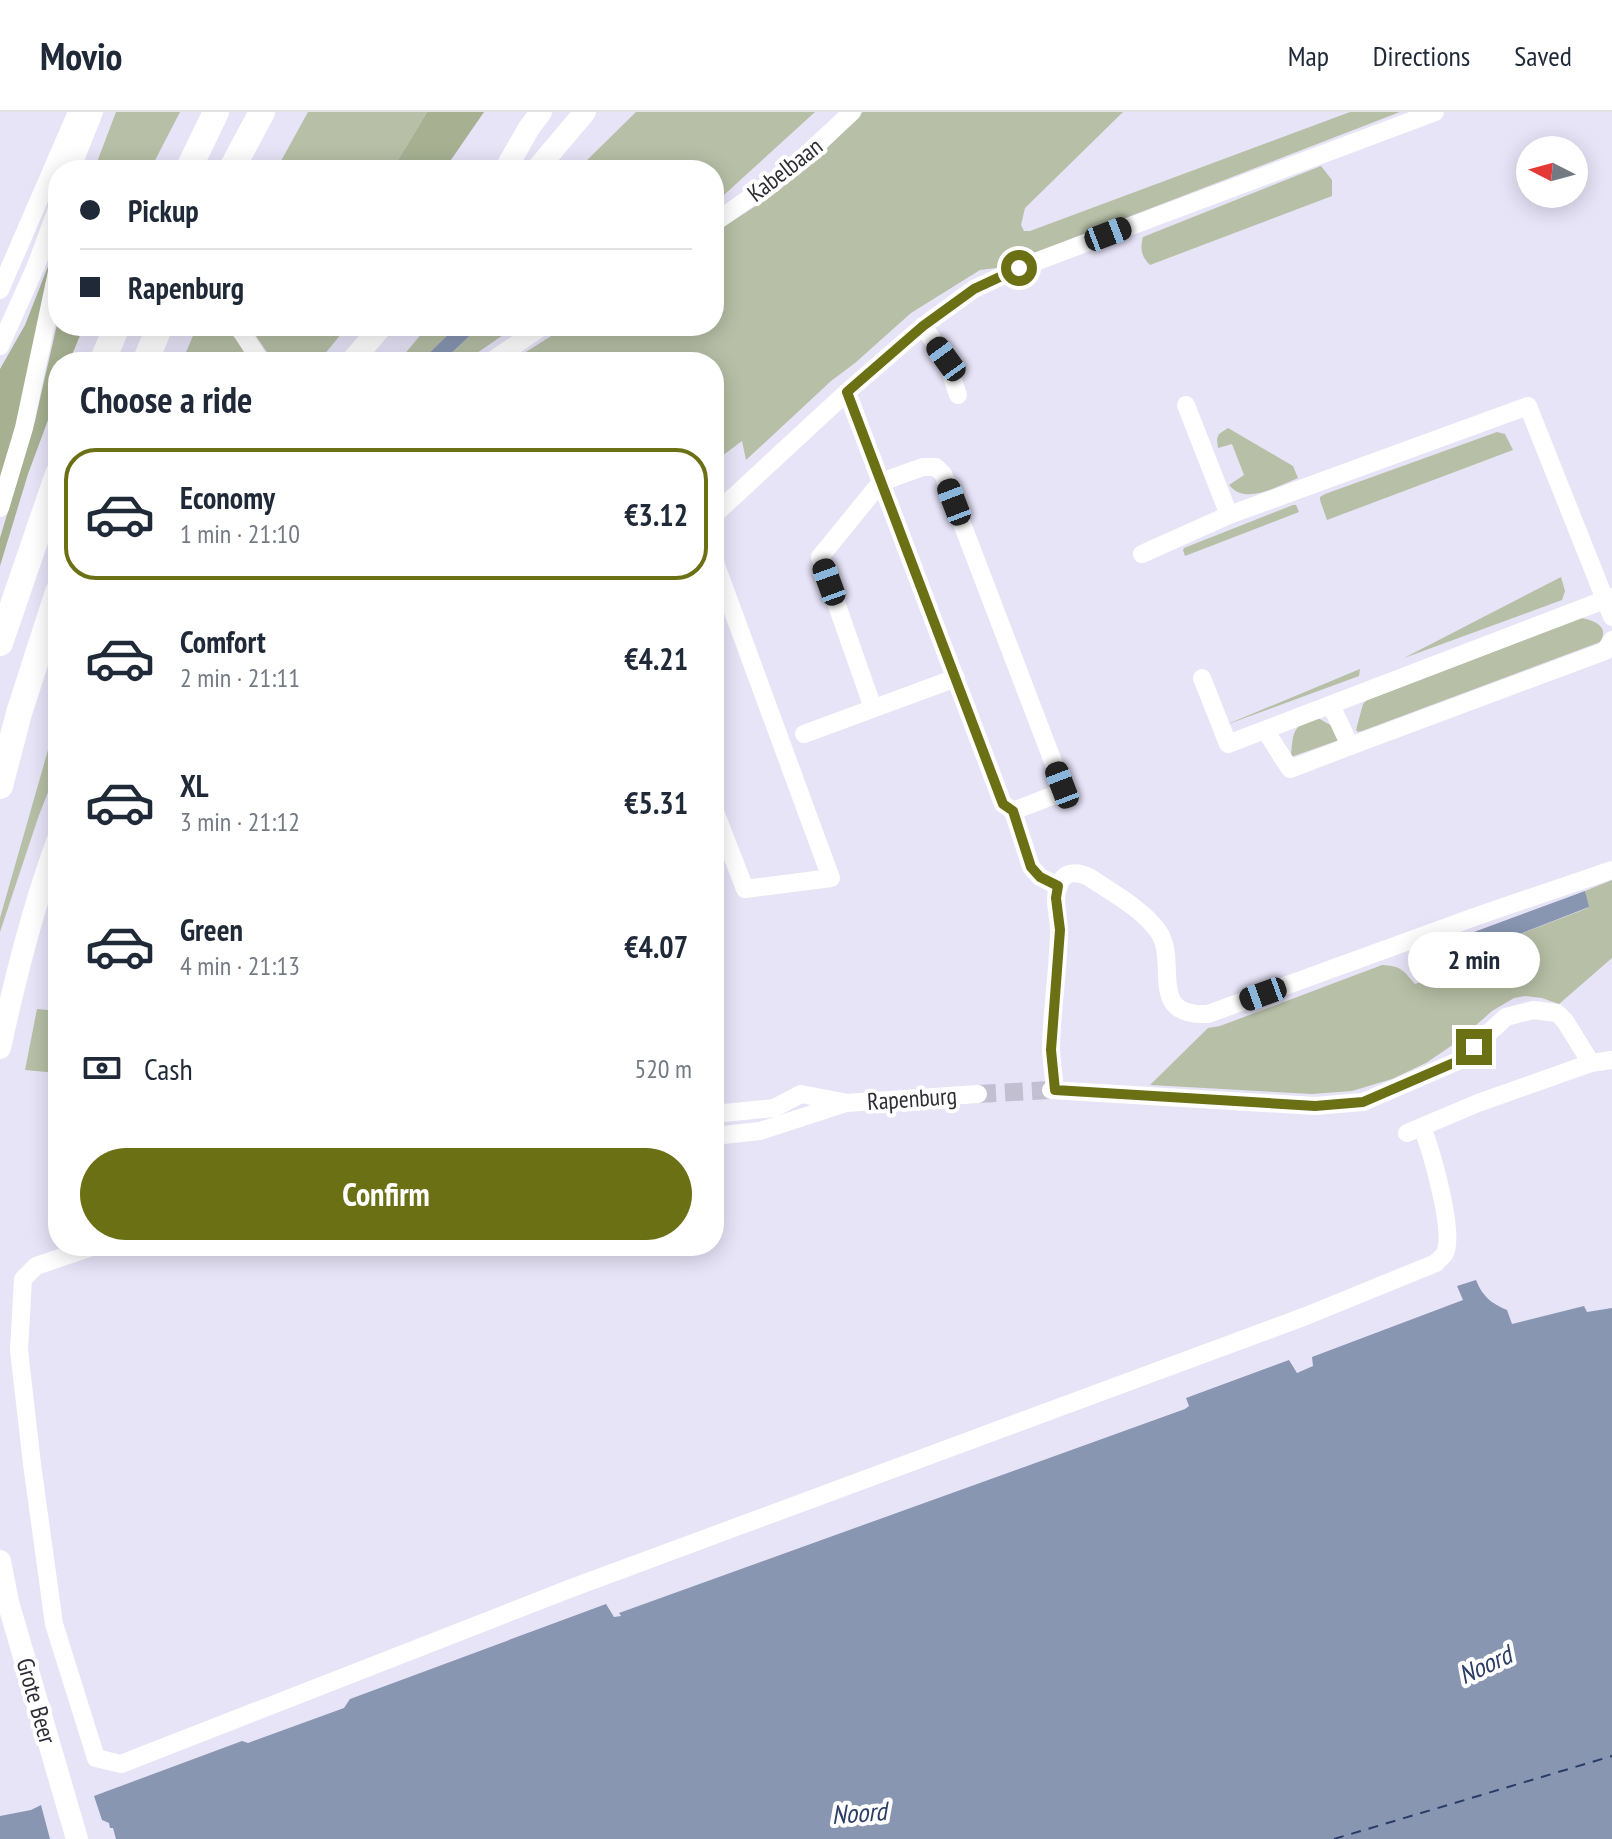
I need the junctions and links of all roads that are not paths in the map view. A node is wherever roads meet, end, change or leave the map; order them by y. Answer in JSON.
{"nodes":[{"id":1,"x":77,"y":112,"type":"edge"},
{"id":2,"x":94,"y":112,"type":"edge"},
{"id":3,"x":216,"y":112,"type":"edge"},
{"id":4,"x":262,"y":112,"type":"edge"},
{"id":5,"x":541,"y":112,"type":"edge"},
{"id":6,"x":585,"y":112,"type":"edge"},
{"id":7,"x":852,"y":112,"type":"edge"},
{"id":8,"x":1435,"y":112,"type":"edge"},
{"id":9,"x":53,"y":160,"type":"edge"},
{"id":10,"x":75,"y":160,"type":"edge"},
{"id":11,"x":193,"y":160,"type":"edge"},
{"id":12,"x":236,"y":160,"type":"edge"},
{"id":13,"x":511,"y":160,"type":"edge"},
{"id":14,"x":544,"y":160,"type":"edge"},
{"id":15,"x":48,"y":171,"type":"edge"},
{"id":16,"x":724,"y":216,"type":"edge"},
{"id":17,"x":48,"y":233,"type":"edge"},
{"id":18,"x":8,"y":252,"type":"edge"},
{"id":19,"x":36,"y":266,"type":"junction"},
{"id":20,"x":0,"y":290,"type":"edge"},
{"id":21,"x":48,"y":314,"type":"edge"},
{"id":22,"x":923,"y":326,"type":"junction"},
{"id":23,"x":373,"y":336,"type":"edge"},
{"id":24,"x":528,"y":336,"type":"edge"},
{"id":25,"x":0,"y":346,"type":"edge"},
{"id":26,"x":360,"y":352,"type":"edge"},
{"id":27,"x":505,"y":352,"type":"edge"},
{"id":28,"x":847,"y":392,"type":"junction"},
{"id":29,"x":958,"y":395,"type":"dead end"},
{"id":30,"x":1186,"y":405,"type":"dead end"},
{"id":31,"x":881,"y":482,"type":"junction"},
{"id":32,"x":48,"y":503,"type":"edge"},
{"id":33,"x":724,"y":506,"type":"edge"},
{"id":34,"x":0,"y":508,"type":"edge"},
{"id":35,"x":1229,"y":515,"type":"junction"},
{"id":36,"x":1142,"y":554,"type":"dead end"},
{"id":37,"x":724,"y":587,"type":"edge"},
{"id":38,"x":1610,"y":604,"type":"edge"},
{"id":39,"x":48,"y":623,"type":"edge"},
{"id":40,"x":1612,"y":640,"type":"edge"},
{"id":41,"x":0,"y":643,"type":"edge"},
{"id":42,"x":956,"y":678,"type":"junction"},
{"id":43,"x":1202,"y":678,"type":"dead end"},
{"id":44,"x":1331,"y":705,"type":"junction"},
{"id":45,"x":873,"y":708,"type":"junction"},
{"id":46,"x":1265,"y":730,"type":"junction"},
{"id":47,"x":804,"y":734,"type":"dead end"},
{"id":48,"x":1350,"y":746,"type":"junction"},
{"id":49,"x":0,"y":786,"type":"edge"},
{"id":50,"x":1013,"y":811,"type":"junction"},
{"id":51,"x":724,"y":858,"type":"edge"},
{"id":52,"x":48,"y":870,"type":"edge"},
{"id":53,"x":1612,"y":870,"type":"edge"},
{"id":54,"x":1058,"y":886,"type":"junction"},
{"id":55,"x":0,"y":1048,"type":"edge"},
{"id":56,"x":1612,"y":1060,"type":"edge"},
{"id":57,"x":1591,"y":1063,"type":"junction"},
{"id":58,"x":978,"y":1094,"type":"tunnel mouth"},
{"id":59,"x":846,"y":1103,"type":"junction"},
{"id":60,"x":724,"y":1113,"type":"edge"},
{"id":61,"x":724,"y":1135,"type":"edge"},
{"id":62,"x":66,"y":1256,"type":"edge"},
{"id":63,"x":0,"y":1561,"type":"edge"},
{"id":64,"x":77,"y":1839,"type":"edge"}],
"edges":[{"from":1,"to":9,"type":"street"},
{"from":2,"to":10,"type":"street"},
{"from":3,"to":11,"type":"highway"},
{"from":4,"to":12,"type":"highway"},
{"from":5,"to":13,"type":"main road"},
{"from":6,"to":14,"type":"main road"},
{"from":7,"to":16,"type":"street","name":"Kabelbaan"},
{"from":8,"to":22,"type":"street"},
{"from":15,"to":18,"type":"street"},
{"from":17,"to":19,"type":"street"},
{"from":18,"to":19,"type":"street"},
{"from":18,"to":20,"type":"street"},
{"from":19,"to":25,"type":"street"},
{"from":21,"to":34,"type":"street"},
{"from":22,"to":28,"type":"street"},
{"from":22,"to":29,"type":"street"},
{"from":23,"to":26,"type":"main road"},
{"from":24,"to":27,"type":"street"},
{"from":28,"to":31,"type":"street"},
{"from":28,"to":33,"type":"street"},
{"from":30,"to":35,"type":"street"},
{"from":31,"to":42,"type":"street"},
{"from":31,"to":45,"type":"street"},
{"from":31,"to":50,"type":"street"},
{"from":32,"to":41,"type":"highway"},
{"from":35,"to":36,"type":"street"},
{"from":35,"to":38,"type":"street"},
{"from":37,"to":51,"type":"street"},
{"from":38,"to":44,"type":"street"},
{"from":39,"to":49,"type":"highway"},
{"from":40,"to":48,"type":"street"},
{"from":42,"to":45,"type":"street"},
{"from":42,"to":50,"type":"street"},
{"from":43,"to":46,"type":"street"},
{"from":44,"to":46,"type":"street"},
{"from":44,"to":48,"type":"street"},
{"from":45,"to":47,"type":"street"},
{"from":46,"to":48,"type":"street"},
{"from":50,"to":54,"type":"street"},
{"from":52,"to":55,"type":"main road"},
{"from":53,"to":54,"type":"street"},
{"from":54,"to":57,"type":"street"},
{"from":56,"to":57,"type":"street"},
{"from":57,"to":62,"type":"street"},
{"from":58,"to":59,"type":"street","name":"Rapenburg"},
{"from":59,"to":60,"type":"street"},
{"from":59,"to":61,"type":"street"},
{"from":63,"to":64,"type":"main road","name":"Grote Beer"}]}
